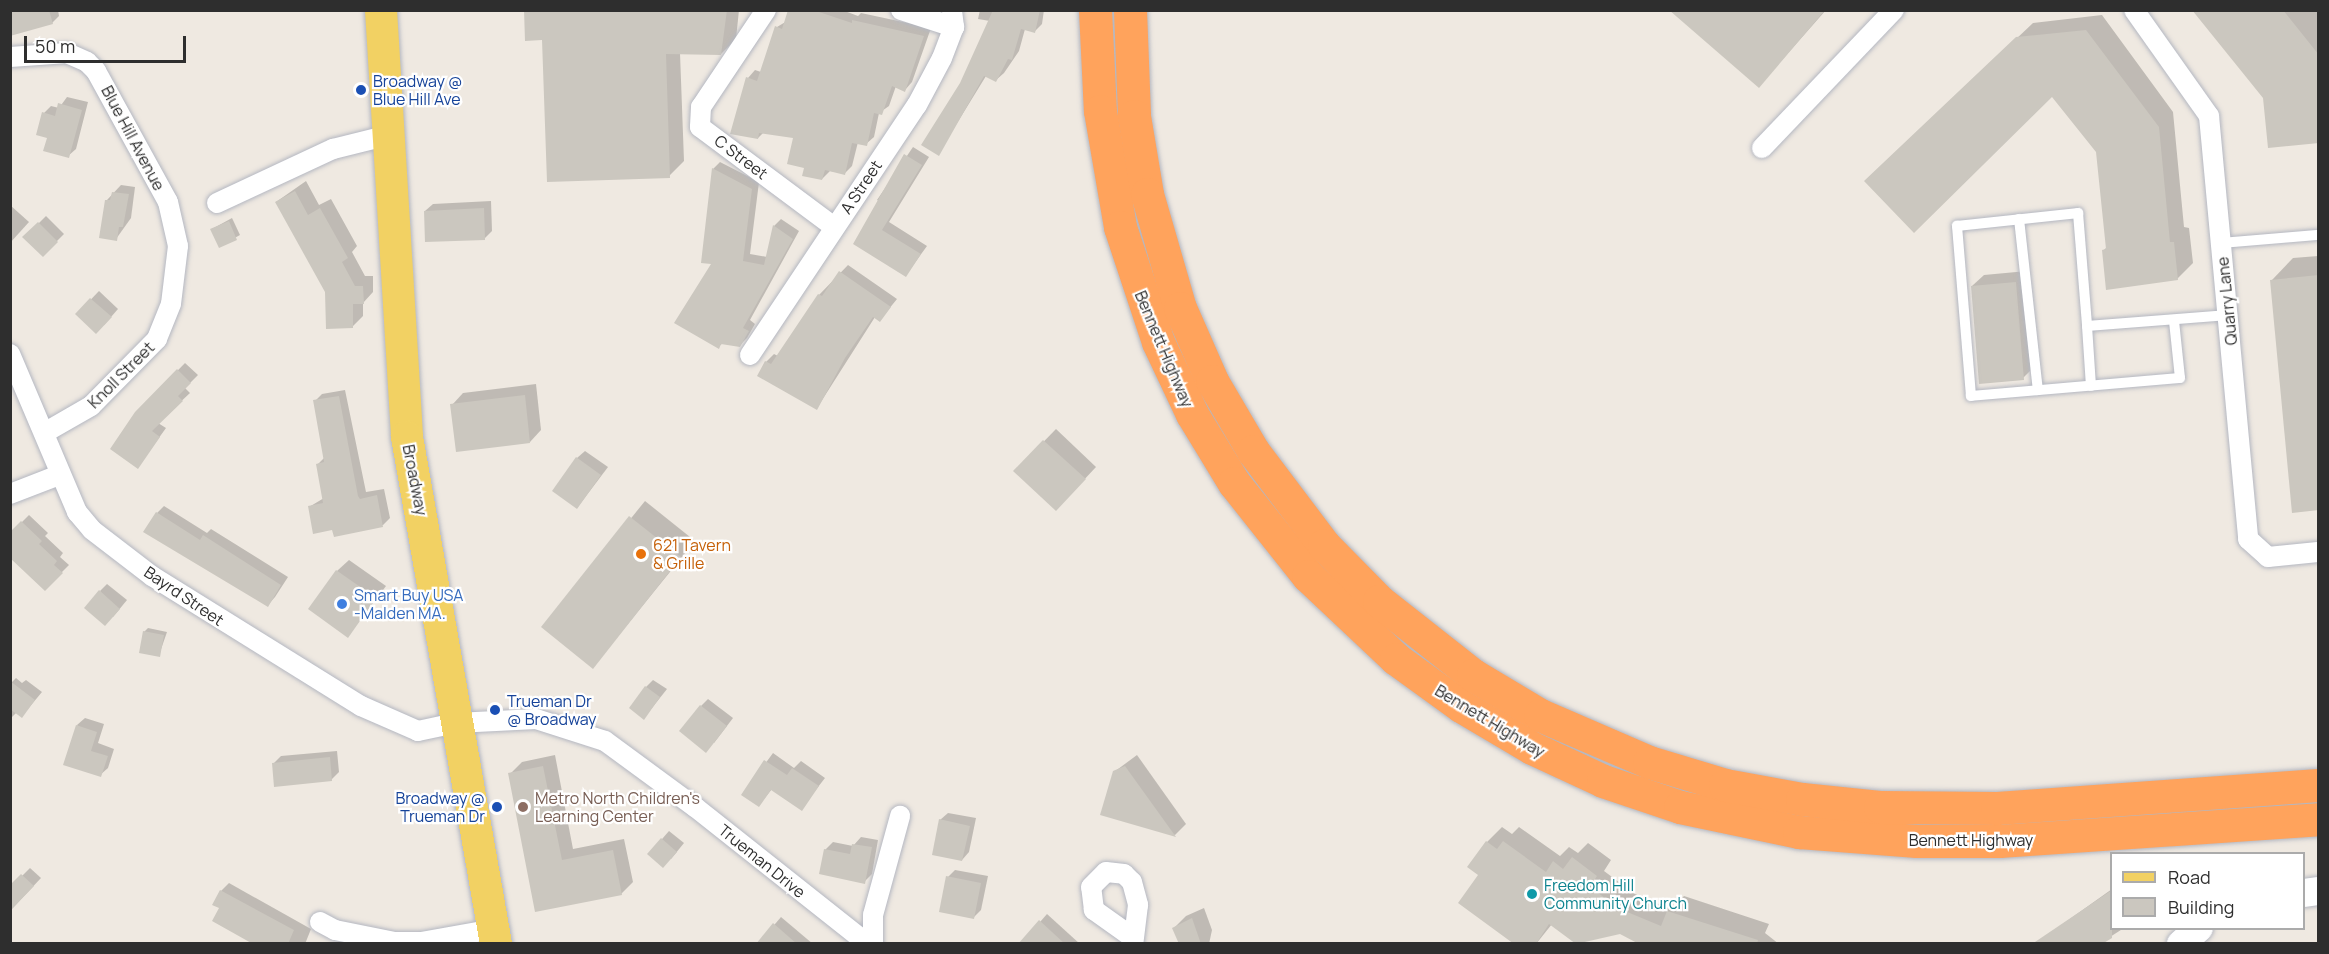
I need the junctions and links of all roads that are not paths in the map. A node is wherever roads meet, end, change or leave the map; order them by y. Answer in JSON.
{"nodes":[{"id":1,"x":381,"y":10,"type":"edge"},
{"id":2,"x":766,"y":10,"type":"edge"},
{"id":3,"x":901,"y":10,"type":"edge"},
{"id":4,"x":1095,"y":10,"type":"edge"},
{"id":5,"x":1130,"y":10,"type":"edge"},
{"id":6,"x":1894,"y":10,"type":"edge"},
{"id":7,"x":2134,"y":10,"type":"edge"},
{"id":8,"x":953,"y":19,"type":"edge"},
{"id":9,"x":10,"y":57,"type":"edge"},
{"id":10,"x":389,"y":135,"type":"junction"},
{"id":11,"x":1762,"y":148,"type":"dead end"},
{"id":12,"x":217,"y":203,"type":"dead end"},
{"id":13,"x":2019,"y":219,"type":"junction"},
{"id":14,"x":175,"y":223,"type":"joint"},
{"id":15,"x":834,"y":226,"type":"junction"},
{"id":16,"x":2319,"y":235,"type":"edge"},
{"id":17,"x":2220,"y":243,"type":"junction"},
{"id":18,"x":2229,"y":315,"type":"junction"},
{"id":19,"x":2174,"y":321,"type":"junction"},
{"id":20,"x":2087,"y":326,"type":"junction"},
{"id":21,"x":10,"y":354,"type":"edge"},
{"id":22,"x":750,"y":355,"type":"dead end"},
{"id":23,"x":2091,"y":386,"type":"junction"},
{"id":24,"x":2038,"y":390,"type":"junction"},
{"id":25,"x":44,"y":433,"type":"junction"},
{"id":26,"x":58,"y":475,"type":"junction"},
{"id":27,"x":10,"y":494,"type":"edge"},
{"id":28,"x":2319,"y":552,"type":"edge"},
{"id":29,"x":456,"y":723,"type":"junction"},
{"id":30,"x":2319,"y":785,"type":"edge"},
{"id":31,"x":900,"y":816,"type":"dead end"},
{"id":32,"x":2319,"y":819,"type":"edge"},
{"id":33,"x":320,"y":922,"type":"dead end"},
{"id":34,"x":2197,"y":930,"type":"edge"},
{"id":35,"x":495,"y":936,"type":"edge"},
{"id":36,"x":868,"y":944,"type":"edge"},
{"id":37,"x":873,"y":944,"type":"edge"},
{"id":38,"x":2181,"y":944,"type":"edge"}],
"edges":[{"from":1,"to":10,"type":"main road","name":"Broadway"},
{"from":2,"to":15,"type":"street","name":"C Street"},
{"from":3,"to":8,"type":"street"},
{"from":4,"to":32,"type":"highway","name":"Bennett Highway"},
{"from":5,"to":30,"type":"highway","name":"Bennett Highway"},
{"from":6,"to":11,"type":"street"},
{"from":7,"to":17,"type":"street","name":"Quarry Lane"},
{"from":8,"to":15,"type":"street","name":"A Street"},
{"from":9,"to":14,"type":"street","name":"Blue Hill Avenue"},
{"from":10,"to":12,"type":"street"},
{"from":10,"to":29,"type":"main road","name":"Broadway"},
{"from":13,"to":20,"type":"lane"},
{"from":13,"to":24,"type":"lane"},
{"from":13,"to":24,"type":"lane"},
{"from":14,"to":25,"type":"street","name":"Knoll Street"},
{"from":15,"to":22,"type":"street","name":"A Street"},
{"from":16,"to":17,"type":"lane"},
{"from":17,"to":18,"type":"street","name":"Quarry Lane"},
{"from":18,"to":19,"type":"lane"},
{"from":18,"to":28,"type":"street","name":"Quarry Lane"},
{"from":19,"to":20,"type":"lane"},
{"from":19,"to":23,"type":"lane"},
{"from":20,"to":23,"type":"lane"},
{"from":21,"to":25,"type":"street","name":"Bayrd Street"},
{"from":23,"to":24,"type":"lane"},
{"from":25,"to":26,"type":"street","name":"Bayrd Street"},
{"from":26,"to":27,"type":"street"},
{"from":26,"to":29,"type":"street","name":"Bayrd Street"},
{"from":29,"to":35,"type":"main road","name":"Broadway"},
{"from":29,"to":36,"type":"street","name":"Trueman Drive"},
{"from":31,"to":37,"type":"street"},
{"from":33,"to":35,"type":"street"},
{"from":34,"to":38,"type":"street"}]}
